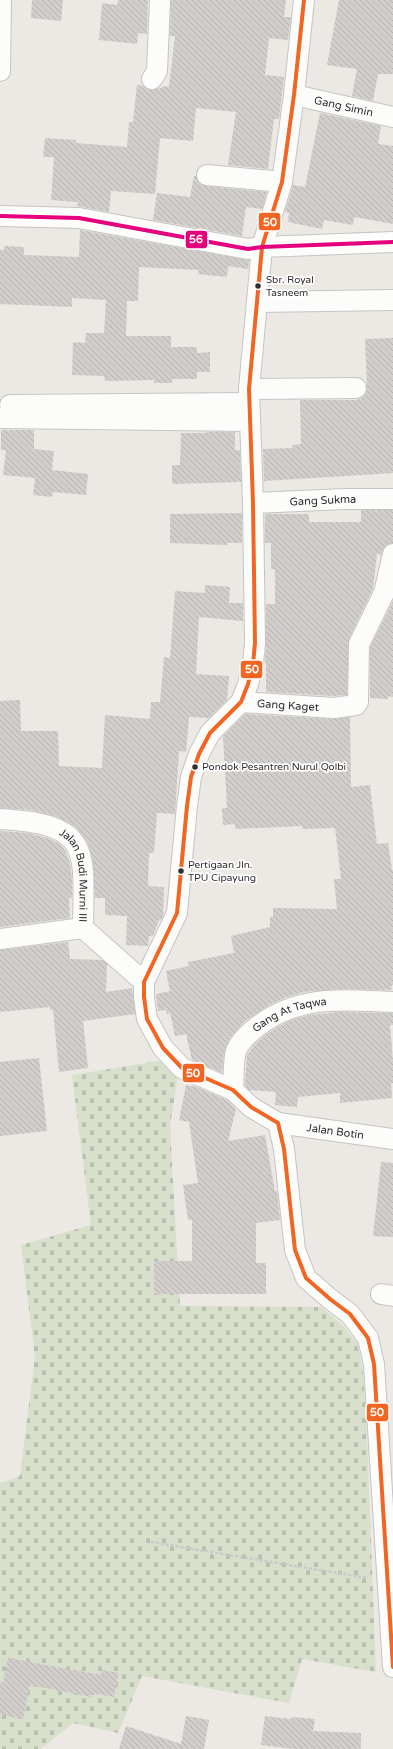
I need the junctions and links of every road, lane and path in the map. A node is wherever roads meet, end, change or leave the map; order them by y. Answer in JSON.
{"nodes":[{"id":1,"x":1,"y":0,"type":"edge"},
{"id":2,"x":160,"y":0,"type":"edge"},
{"id":3,"x":304,"y":0,"type":"edge"},
{"id":4,"x":0,"y":71,"type":"edge"},
{"id":5,"x":152,"y":79,"type":"dead end"},
{"id":6,"x":294,"y":96,"type":"junction"},
{"id":7,"x":393,"y":117,"type":"edge"},
{"id":8,"x":208,"y":175,"type":"dead end"},
{"id":9,"x":282,"y":182,"type":"junction"},
{"id":10,"x":0,"y":216,"type":"edge"},
{"id":11,"x":393,"y":242,"type":"edge"},
{"id":12,"x":262,"y":247,"type":"junction"},
{"id":13,"x":393,"y":300,"type":"edge"},
{"id":14,"x":257,"y":302,"type":"junction"},
{"id":15,"x":356,"y":388,"type":"dead end"},
{"id":16,"x":249,"y":404,"type":"junction"},
{"id":17,"x":0,"y":405,"type":"edge"},
{"id":18,"x":0,"y":418,"type":"edge"},
{"id":19,"x":393,"y":499,"type":"edge"},
{"id":20,"x":253,"y":503,"type":"junction"},
{"id":21,"x":393,"y":554,"type":"edge"},
{"id":22,"x":241,"y":702,"type":"junction"},
{"id":23,"x":0,"y":819,"type":"edge"},
{"id":24,"x":83,"y":928,"type":"junction"},
{"id":25,"x":0,"y":939,"type":"edge"},
{"id":26,"x":144,"y":982,"type":"junction"},
{"id":27,"x":393,"y":1002,"type":"edge"},
{"id":28,"x":233,"y":1090,"type":"junction"},
{"id":29,"x":278,"y":1122,"type":"junction"},
{"id":30,"x":393,"y":1139,"type":"edge"},
{"id":31,"x":151,"y":1542,"type":"dead end"},
{"id":32,"x":387,"y":1581,"type":"junction"},
{"id":33,"x":393,"y":1667,"type":"edge"}],
"edges":[{"from":1,"to":4,"type":"street"},
{"from":2,"to":5,"type":"street"},
{"from":3,"to":6,"type":"street"},
{"from":6,"to":7,"type":"street","name":"Gang Simin"},
{"from":6,"to":9,"type":"street"},
{"from":8,"to":9,"type":"street"},
{"from":9,"to":12,"type":"street"},
{"from":10,"to":12,"type":"street"},
{"from":11,"to":12,"type":"street"},
{"from":12,"to":14,"type":"street"},
{"from":13,"to":14,"type":"street"},
{"from":14,"to":16,"type":"street"},
{"from":15,"to":16,"type":"street"},
{"from":16,"to":17,"type":"street"},
{"from":16,"to":18,"type":"street"},
{"from":16,"to":20,"type":"street"},
{"from":19,"to":20,"type":"street","name":"Gang Sukma"},
{"from":20,"to":22,"type":"street"},
{"from":21,"to":22,"type":"street","name":"Gang Kaget"},
{"from":22,"to":26,"type":"street"},
{"from":23,"to":24,"type":"street","name":"Jalan Budi Murni III"},
{"from":24,"to":25,"type":"street"},
{"from":24,"to":26,"type":"street","name":"Jalan Budi Murni III"},
{"from":26,"to":28,"type":"street"},
{"from":27,"to":28,"type":"street","name":"Gang At Taqwa"},
{"from":28,"to":29,"type":"street"},
{"from":29,"to":30,"type":"street","name":"Jalan Botin"},
{"from":29,"to":32,"type":"street"},
{"from":31,"to":32,"type":"path"},
{"from":32,"to":33,"type":"street"}]}
